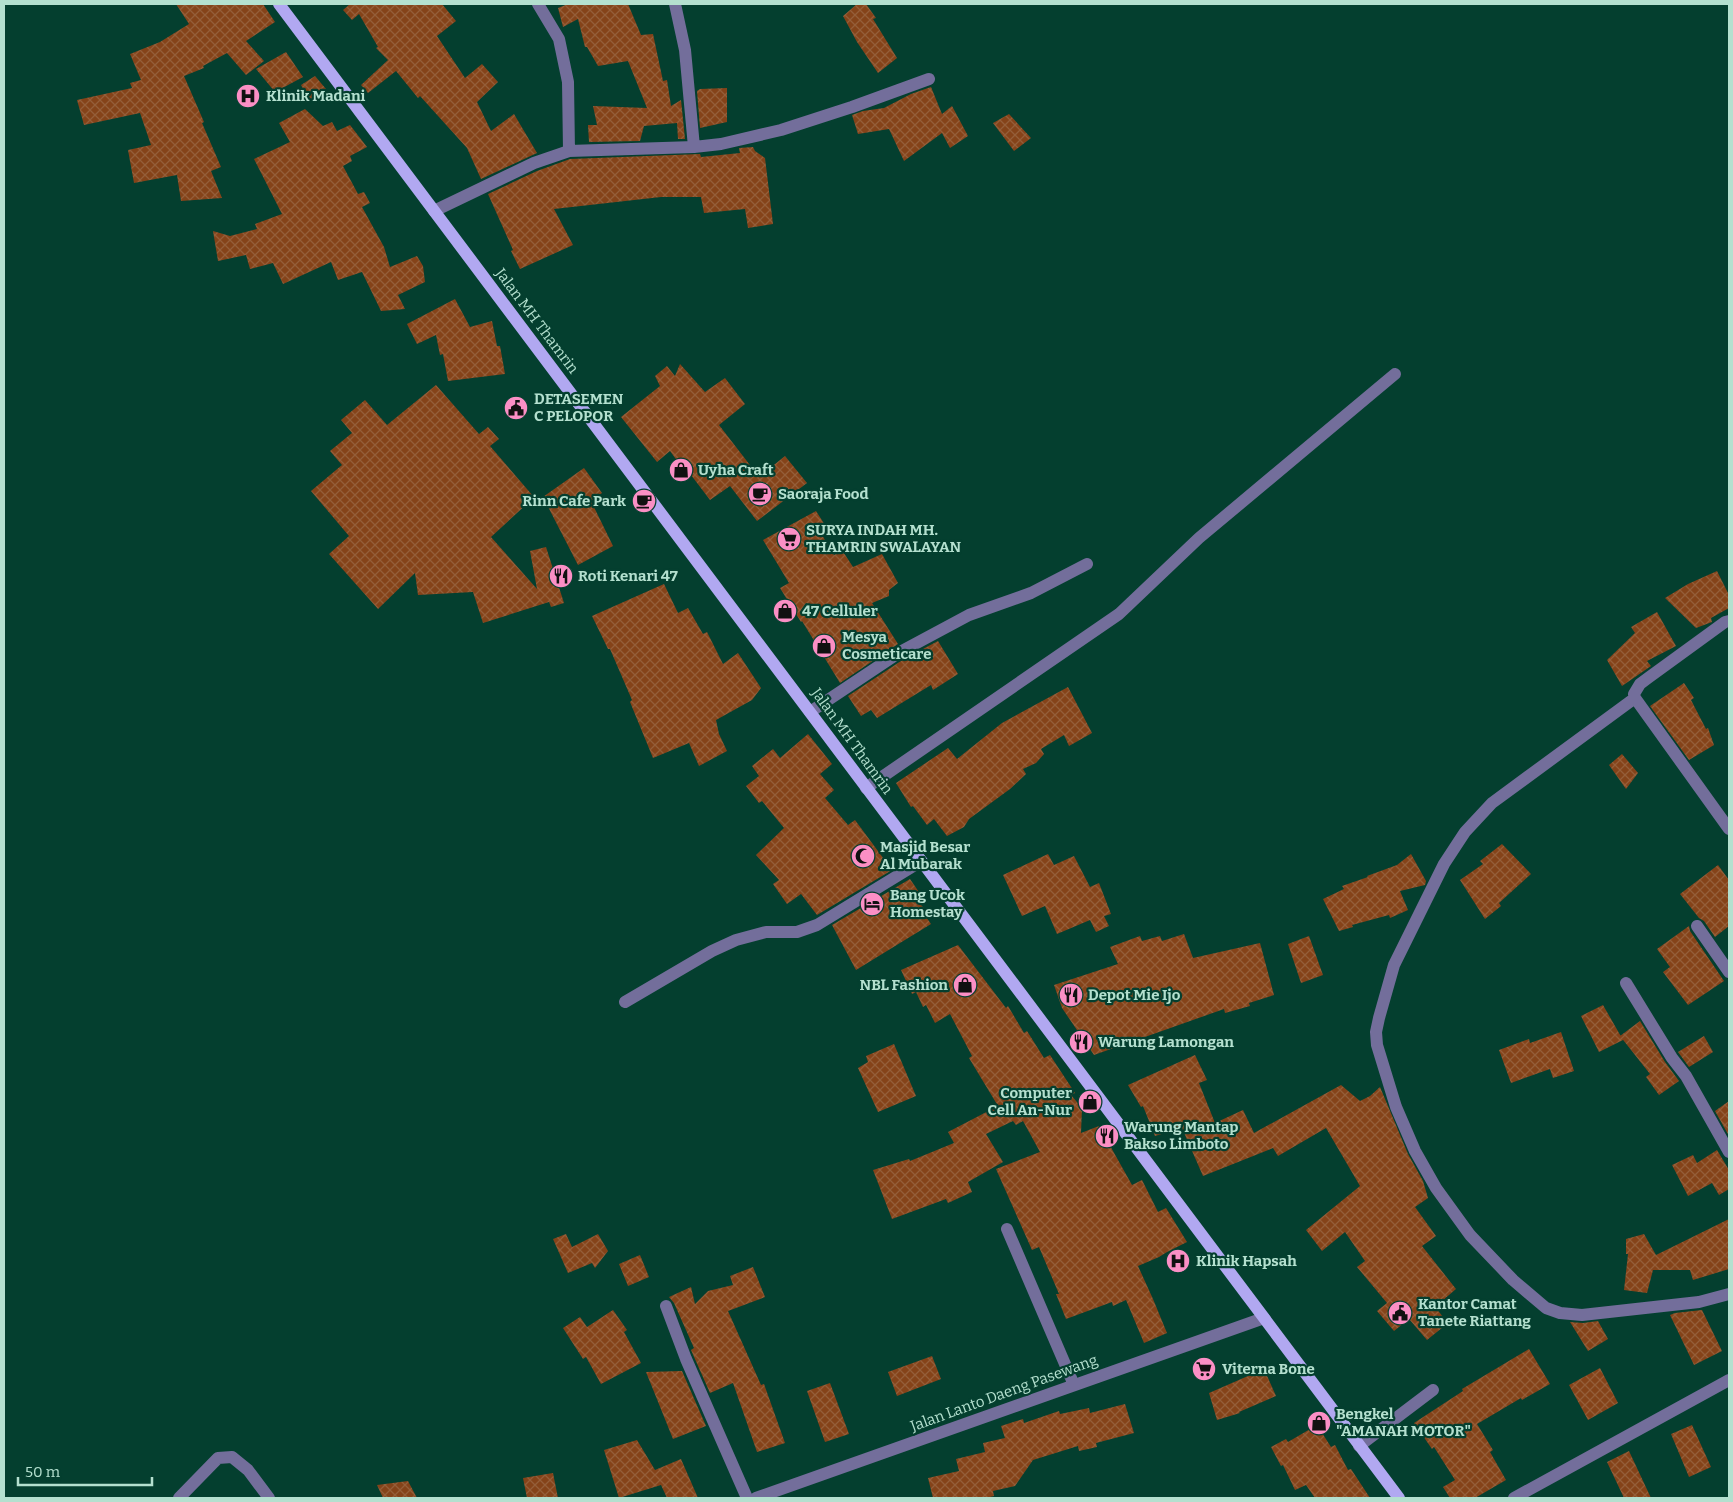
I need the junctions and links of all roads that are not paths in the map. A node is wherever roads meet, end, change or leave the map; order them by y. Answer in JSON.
{"nodes":[{"id":1,"x":279,"y":4,"type":"edge"},
{"id":2,"x":538,"y":4,"type":"edge"},
{"id":3,"x":675,"y":4,"type":"edge"},
{"id":4,"x":928,"y":79,"type":"dead end"},
{"id":5,"x":694,"y":147,"type":"junction"},
{"id":6,"x":569,"y":151,"type":"junction"},
{"id":7,"x":434,"y":211,"type":"junction"},
{"id":8,"x":1395,"y":374,"type":"dead end"},
{"id":9,"x":1086,"y":564,"type":"dead end"},
{"id":10,"x":1729,"y":621,"type":"edge"},
{"id":11,"x":1635,"y":698,"type":"junction"},
{"id":12,"x":810,"y":712,"type":"junction"},
{"id":13,"x":866,"y":788,"type":"junction"},
{"id":14,"x":1729,"y":829,"type":"edge"},
{"id":15,"x":920,"y":862,"type":"junction"},
{"id":16,"x":1697,"y":926,"type":"dead end"},
{"id":17,"x":1729,"y":972,"type":"edge"},
{"id":18,"x":1626,"y":982,"type":"dead end"},
{"id":19,"x":625,"y":1002,"type":"dead end"},
{"id":20,"x":1729,"y":1152,"type":"edge"},
{"id":21,"x":1006,"y":1229,"type":"dead end"},
{"id":22,"x":1729,"y":1294,"type":"edge"},
{"id":23,"x":666,"y":1306,"type":"dead end"},
{"id":24,"x":1264,"y":1318,"type":"junction"},
{"id":25,"x":1729,"y":1380,"type":"edge"},
{"id":26,"x":1074,"y":1385,"type":"junction"},
{"id":27,"x":1433,"y":1390,"type":"dead end"},
{"id":28,"x":1359,"y":1446,"type":"junction"},
{"id":29,"x":179,"y":1498,"type":"edge"},
{"id":30,"x":269,"y":1498,"type":"edge"},
{"id":31,"x":747,"y":1498,"type":"edge"},
{"id":32,"x":756,"y":1498,"type":"edge"},
{"id":33,"x":1398,"y":1498,"type":"edge"},
{"id":34,"x":1514,"y":1498,"type":"edge"}],
"edges":[{"from":1,"to":7,"type":"main road","name":"Jalan MH Thamrin"},
{"from":2,"to":6,"type":"street"},
{"from":3,"to":5,"type":"street"},
{"from":4,"to":5,"type":"street"},
{"from":5,"to":6,"type":"street"},
{"from":6,"to":7,"type":"street"},
{"from":7,"to":12,"type":"main road","name":"Jalan MH Thamrin"},
{"from":8,"to":13,"type":"street"},
{"from":9,"to":12,"type":"street"},
{"from":10,"to":11,"type":"street"},
{"from":11,"to":14,"type":"street"},
{"from":11,"to":22,"type":"street"},
{"from":12,"to":13,"type":"main road","name":"Jalan MH Thamrin"},
{"from":13,"to":15,"type":"main road","name":"Jalan MH Thamrin"},
{"from":15,"to":19,"type":"street"},
{"from":15,"to":24,"type":"main road","name":"Jalan MH Thamrin"},
{"from":16,"to":17,"type":"street"},
{"from":18,"to":20,"type":"street"},
{"from":21,"to":26,"type":"street"},
{"from":23,"to":31,"type":"street"},
{"from":24,"to":26,"type":"street","name":"Jalan Lanto Daeng Pasewang"},
{"from":24,"to":28,"type":"main road","name":"Jalan MH Thamrin"},
{"from":25,"to":34,"type":"street"},
{"from":26,"to":32,"type":"street","name":"Jalan Lanto Daeng Pasewang"},
{"from":27,"to":28,"type":"street"},
{"from":28,"to":33,"type":"main road","name":"Jalan MH Thamrin"},
{"from":29,"to":30,"type":"street"}]}
